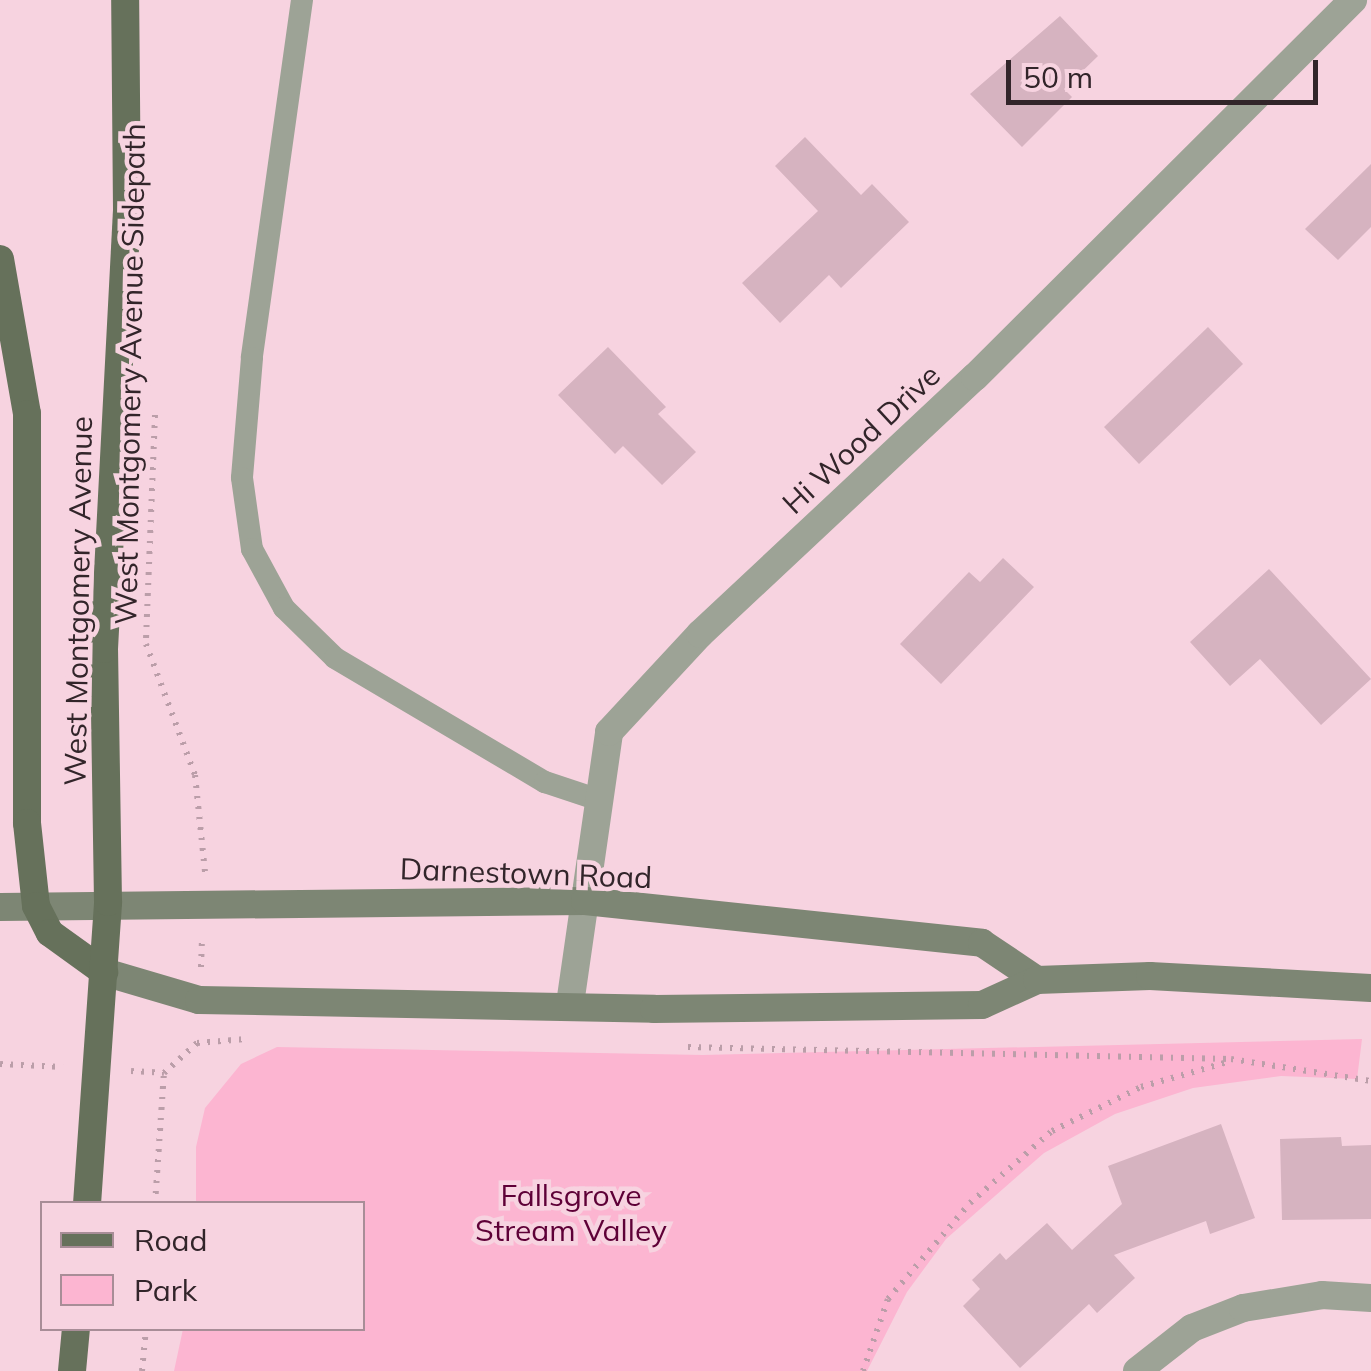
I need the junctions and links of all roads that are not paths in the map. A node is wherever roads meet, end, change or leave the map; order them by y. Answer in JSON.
{"nodes":[{"id":1,"x":125,"y":0,"type":"edge"},
{"id":2,"x":302,"y":0,"type":"edge"},
{"id":3,"x":1353,"y":0,"type":"edge"},
{"id":4,"x":0,"y":259,"type":"edge"},
{"id":5,"x":599,"y":800,"type":"junction"},
{"id":6,"x":585,"y":901,"type":"junction"},
{"id":7,"x":108,"y":902,"type":"junction"},
{"id":8,"x":36,"y":906,"type":"junction"},
{"id":9,"x":0,"y":907,"type":"edge"},
{"id":10,"x":104,"y":972,"type":"junction"},
{"id":11,"x":1037,"y":980,"type":"junction"},
{"id":12,"x":1371,"y":988,"type":"edge"},
{"id":13,"x":570,"y":1004,"type":"junction"},
{"id":14,"x":87,"y":1201,"type":"edge"},
{"id":15,"x":1371,"y":1298,"type":"edge"},
{"id":16,"x":76,"y":1331,"type":"edge"},
{"id":17,"x":72,"y":1371,"type":"edge"},
{"id":18,"x":1137,"y":1371,"type":"edge"}],
"edges":[{"from":1,"to":7,"type":"main road","name":"West Montgomery Avenue"},
{"from":2,"to":5,"type":"lane"},
{"from":3,"to":5,"type":"street","name":"Hi Wood Drive"},
{"from":4,"to":8,"type":"main road"},
{"from":5,"to":6,"type":"street","name":"Hi Wood Drive"},
{"from":6,"to":7,"type":"main road","name":"Darnestown Road"},
{"from":6,"to":11,"type":"main road","name":"Darnestown Road"},
{"from":6,"to":13,"type":"street","name":"Hi Wood Drive"},
{"from":7,"to":8,"type":"main road","name":"Darnestown Road"},
{"from":7,"to":10,"type":"main road","name":"West Montgomery Avenue"},
{"from":8,"to":9,"type":"main road","name":"Darnestown Road"},
{"from":8,"to":10,"type":"main road"},
{"from":10,"to":13,"type":"main road"},
{"from":10,"to":14,"type":"main road","name":"West Montgomery Avenue"},
{"from":11,"to":12,"type":"main road"},
{"from":11,"to":13,"type":"main road"},
{"from":15,"to":18,"type":"street"},
{"from":16,"to":17,"type":"main road"}]}
